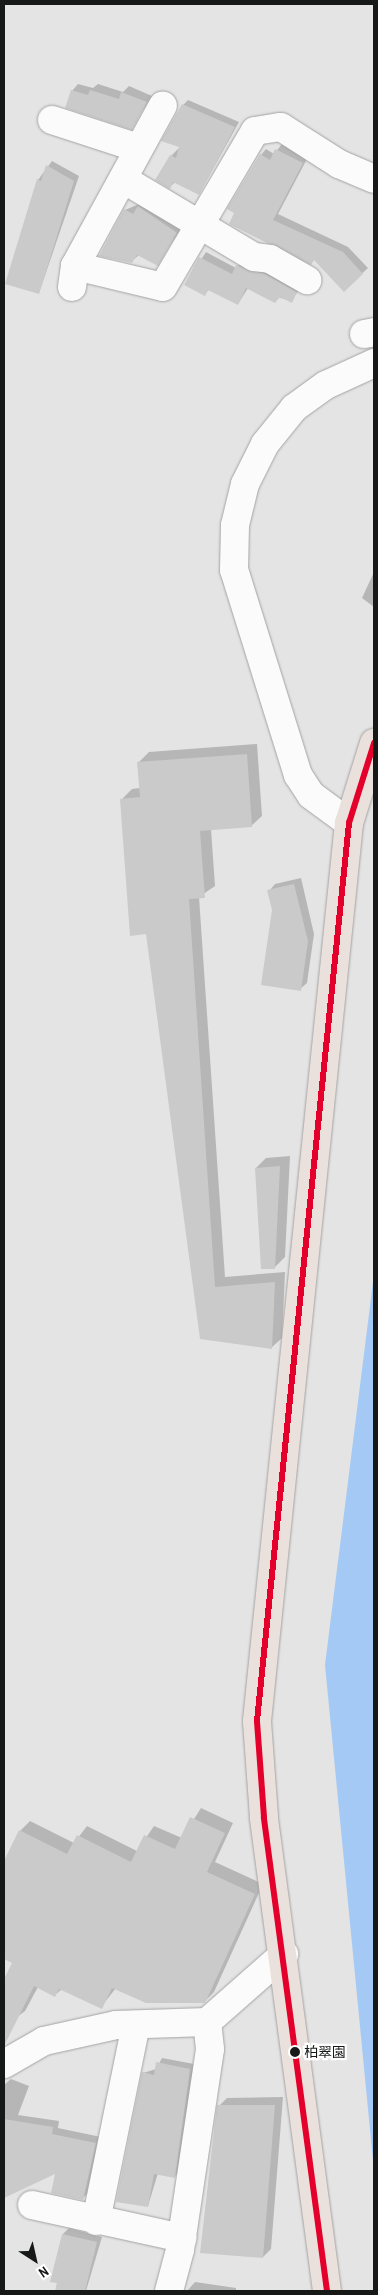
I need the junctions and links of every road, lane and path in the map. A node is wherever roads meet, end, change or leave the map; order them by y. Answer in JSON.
{"nodes":[{"id":1,"x":162,"y":105,"type":"dead end"},
{"id":2,"x":52,"y":120,"type":"dead end"},
{"id":3,"x":138,"y":148,"type":"junction"},
{"id":4,"x":122,"y":179,"type":"junction"},
{"id":5,"x":374,"y":179,"type":"edge"},
{"id":6,"x":200,"y":224,"type":"junction"},
{"id":7,"x":307,"y":280,"type":"dead end"},
{"id":8,"x":374,"y":363,"type":"edge"},
{"id":9,"x":374,"y":743,"type":"edge"},
{"id":10,"x":349,"y":823,"type":"junction"},
{"id":11,"x":284,"y":1954,"type":"junction"},
{"id":12,"x":207,"y":2022,"type":"junction"},
{"id":13,"x":136,"y":2025,"type":"junction"},
{"id":14,"x":9,"y":2058,"type":"edge"},
{"id":15,"x":32,"y":2205,"type":"dead end"},
{"id":16,"x":96,"y":2221,"type":"junction"},
{"id":17,"x":182,"y":2238,"type":"junction"},
{"id":18,"x":169,"y":2291,"type":"edge"},
{"id":19,"x":327,"y":2291,"type":"edge"}],
"edges":[{"from":1,"to":3,"type":"street"},
{"from":2,"to":3,"type":"street"},
{"from":3,"to":4,"type":"street"},
{"from":4,"to":6,"type":"street"},
{"from":4,"to":6,"type":"street"},
{"from":5,"to":6,"type":"street"},
{"from":6,"to":7,"type":"street"},
{"from":8,"to":10,"type":"street"},
{"from":9,"to":10,"type":"highway"},
{"from":10,"to":11,"type":"highway"},
{"from":11,"to":12,"type":"street"},
{"from":11,"to":19,"type":"highway"},
{"from":12,"to":13,"type":"street"},
{"from":12,"to":17,"type":"street"},
{"from":13,"to":14,"type":"street"},
{"from":13,"to":16,"type":"street"},
{"from":15,"to":16,"type":"street"},
{"from":16,"to":17,"type":"street"},
{"from":17,"to":18,"type":"street"}]}
